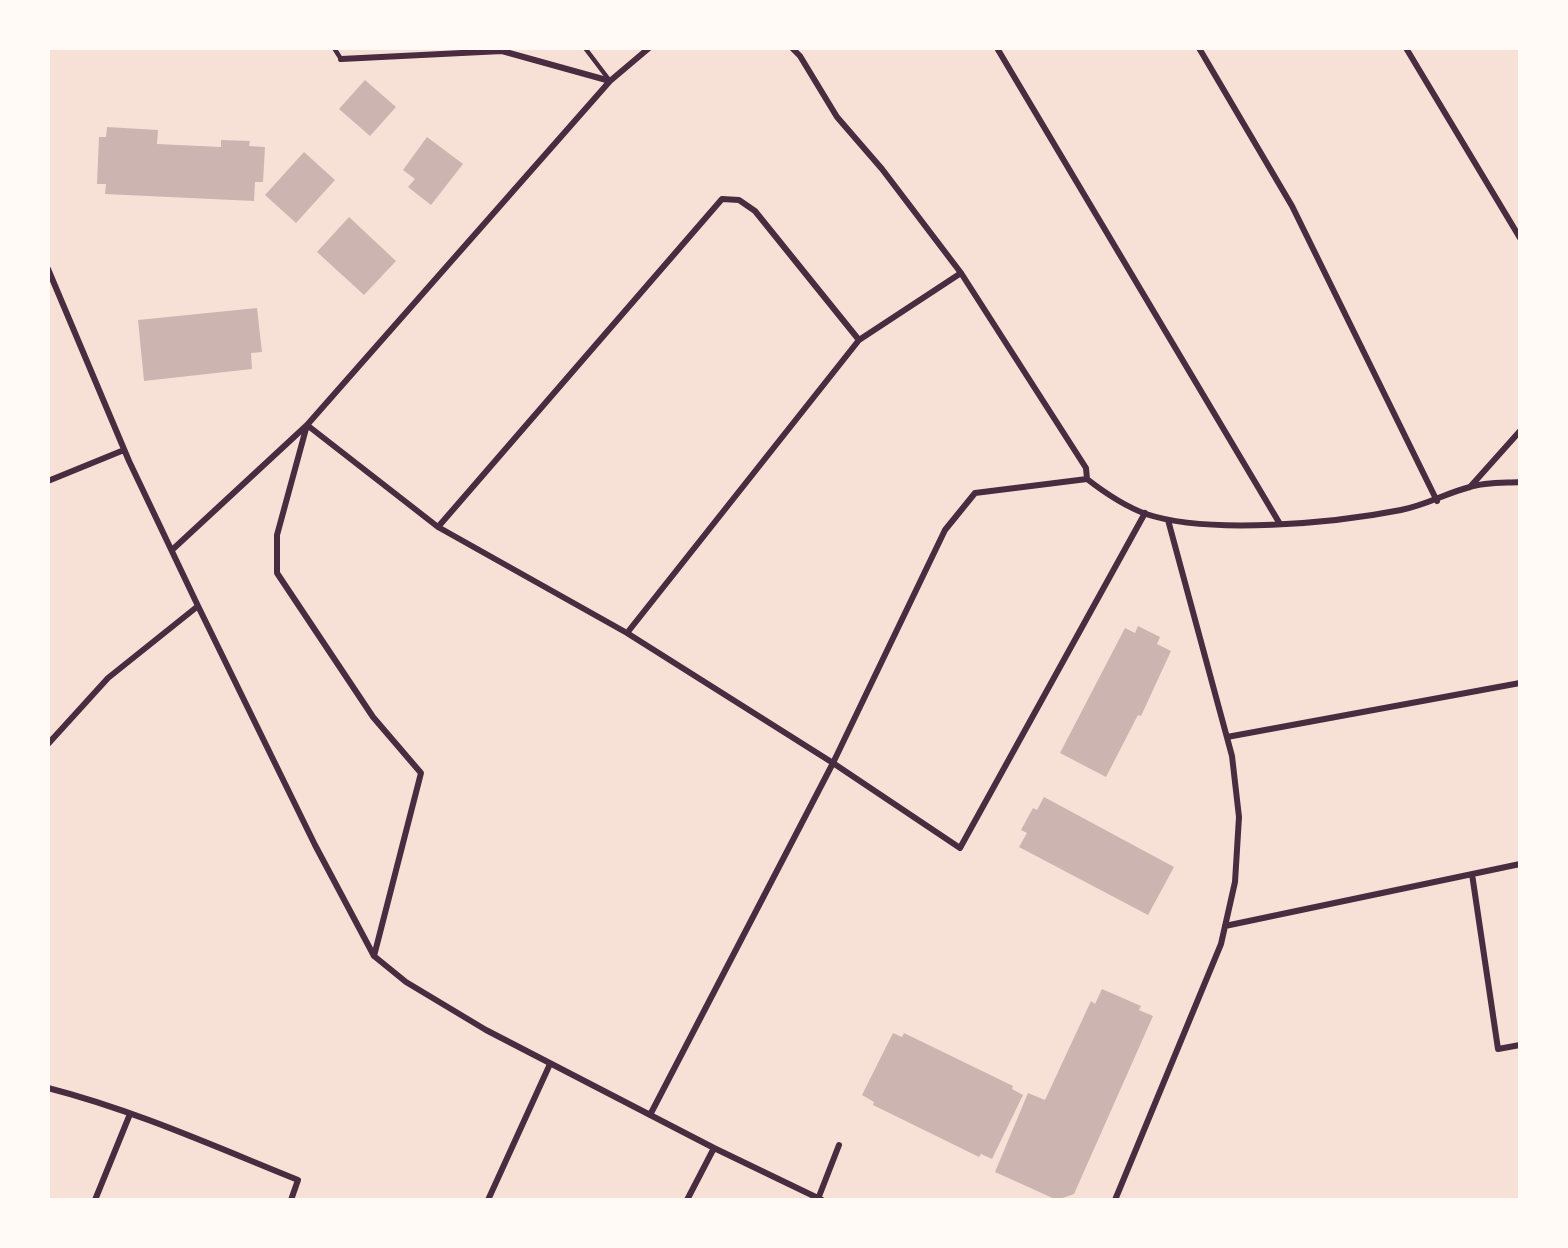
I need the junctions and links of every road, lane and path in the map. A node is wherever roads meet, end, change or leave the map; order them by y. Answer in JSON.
{"nodes":[{"id":1,"x":334,"y":48,"type":"edge"},
{"id":2,"x":585,"y":48,"type":"edge"},
{"id":3,"x":649,"y":48,"type":"edge"},
{"id":4,"x":792,"y":48,"type":"edge"},
{"id":5,"x":996,"y":48,"type":"edge"},
{"id":6,"x":1199,"y":48,"type":"edge"},
{"id":7,"x":1406,"y":48,"type":"edge"},
{"id":8,"x":341,"y":59,"type":"joint"},
{"id":9,"x":610,"y":81,"type":"junction"},
{"id":10,"x":1520,"y":238,"type":"edge"},
{"id":11,"x":48,"y":269,"type":"edge"},
{"id":12,"x":961,"y":273,"type":"junction"},
{"id":13,"x":860,"y":340,"type":"junction"},
{"id":14,"x":307,"y":425,"type":"junction"},
{"id":15,"x":1520,"y":431,"type":"edge"},
{"id":16,"x":124,"y":450,"type":"junction"},
{"id":17,"x":1087,"y":479,"type":"junction"},
{"id":18,"x":48,"y":481,"type":"edge"},
{"id":19,"x":1520,"y":482,"type":"edge"},
{"id":20,"x":1470,"y":487,"type":"junction"},
{"id":21,"x":1437,"y":501,"type":"junction"},
{"id":22,"x":1144,"y":513,"type":"junction"},
{"id":23,"x":1168,"y":520,"type":"junction"},
{"id":24,"x":1280,"y":524,"type":"junction"},
{"id":25,"x":438,"y":527,"type":"junction"},
{"id":26,"x":172,"y":550,"type":"junction"},
{"id":27,"x":198,"y":606,"type":"junction"},
{"id":28,"x":627,"y":633,"type":"junction"},
{"id":29,"x":1520,"y":683,"type":"edge"},
{"id":30,"x":1227,"y":737,"type":"junction"},
{"id":31,"x":48,"y":744,"type":"edge"},
{"id":32,"x":833,"y":763,"type":"junction"},
{"id":33,"x":1520,"y":864,"type":"edge"},
{"id":34,"x":1472,"y":874,"type":"junction"},
{"id":35,"x":1225,"y":926,"type":"junction"},
{"id":36,"x":374,"y":956,"type":"junction"},
{"id":37,"x":1520,"y":1045,"type":"edge"},
{"id":38,"x":550,"y":1064,"type":"junction"},
{"id":39,"x":48,"y":1088,"type":"edge"},
{"id":40,"x":130,"y":1114,"type":"junction"},
{"id":41,"x":650,"y":1115,"type":"junction"},
{"id":42,"x":839,"y":1145,"type":"dead end"},
{"id":43,"x":714,"y":1148,"type":"junction"},
{"id":44,"x":820,"y":1199,"type":"edge"},
{"id":45,"x":95,"y":1200,"type":"edge"},
{"id":46,"x":291,"y":1200,"type":"edge"},
{"id":47,"x":488,"y":1200,"type":"edge"},
{"id":48,"x":687,"y":1200,"type":"edge"},
{"id":49,"x":1115,"y":1200,"type":"edge"}],
"edges":[{"from":1,"to":8,"type":"lane"},
{"from":2,"to":9,"type":"lane"},
{"from":3,"to":9,"type":"street"},
{"from":4,"to":12,"type":"street"},
{"from":5,"to":24,"type":"street"},
{"from":6,"to":21,"type":"street"},
{"from":7,"to":10,"type":"street"},
{"from":8,"to":9,"type":"street"},
{"from":9,"to":14,"type":"street"},
{"from":11,"to":16,"type":"street"},
{"from":12,"to":13,"type":"street"},
{"from":12,"to":17,"type":"street"},
{"from":13,"to":25,"type":"street"},
{"from":13,"to":28,"type":"street"},
{"from":14,"to":25,"type":"street"},
{"from":14,"to":26,"type":"street"},
{"from":14,"to":36,"type":"street"},
{"from":15,"to":20,"type":"street"},
{"from":16,"to":18,"type":"street"},
{"from":16,"to":26,"type":"street"},
{"from":17,"to":22,"type":"street"},
{"from":17,"to":32,"type":"street"},
{"from":19,"to":20,"type":"street"},
{"from":20,"to":21,"type":"street"},
{"from":21,"to":24,"type":"street"},
{"from":22,"to":23,"type":"street"},
{"from":22,"to":32,"type":"street"},
{"from":23,"to":24,"type":"street"},
{"from":23,"to":30,"type":"street"},
{"from":25,"to":28,"type":"street"},
{"from":26,"to":27,"type":"street"},
{"from":27,"to":31,"type":"street"},
{"from":27,"to":36,"type":"street"},
{"from":28,"to":32,"type":"street"},
{"from":29,"to":30,"type":"street"},
{"from":30,"to":35,"type":"street"},
{"from":32,"to":41,"type":"street"},
{"from":33,"to":34,"type":"street"},
{"from":34,"to":35,"type":"street"},
{"from":34,"to":37,"type":"street"},
{"from":35,"to":49,"type":"street"},
{"from":36,"to":38,"type":"street"},
{"from":38,"to":41,"type":"street"},
{"from":38,"to":47,"type":"street"},
{"from":39,"to":40,"type":"street"},
{"from":40,"to":45,"type":"street"},
{"from":40,"to":46,"type":"street"},
{"from":41,"to":43,"type":"street"},
{"from":42,"to":44,"type":"street"},
{"from":43,"to":44,"type":"street"},
{"from":43,"to":48,"type":"street"}]}
